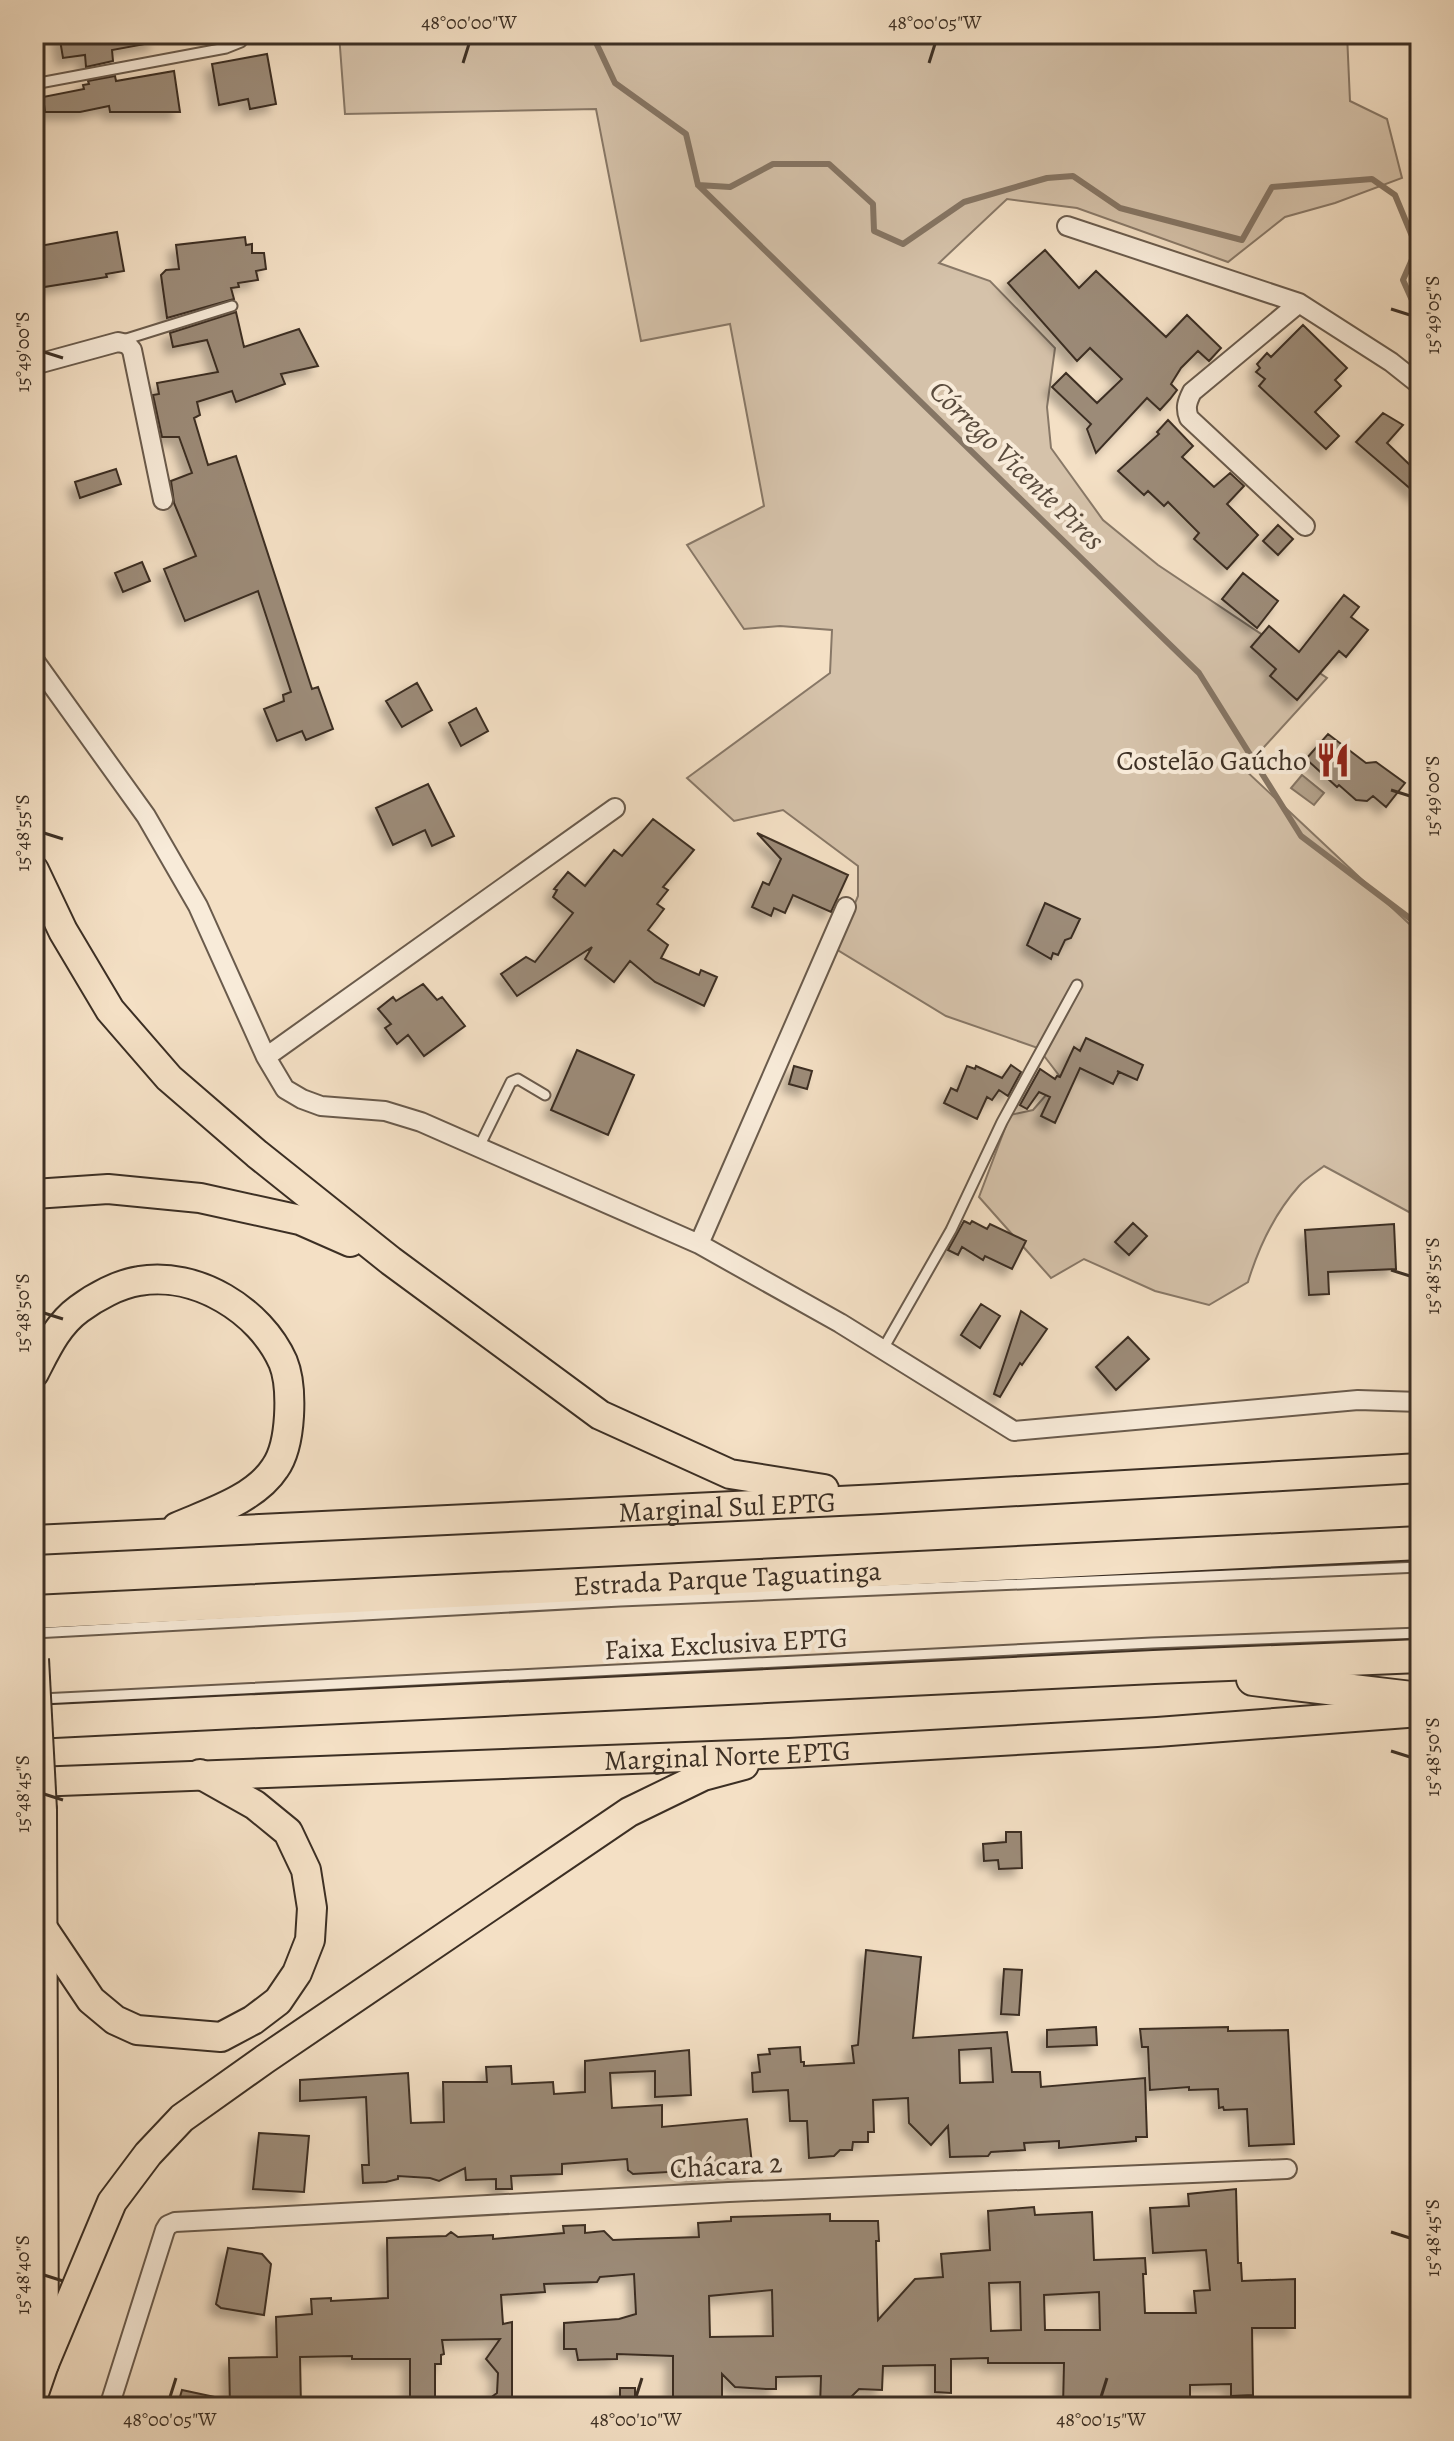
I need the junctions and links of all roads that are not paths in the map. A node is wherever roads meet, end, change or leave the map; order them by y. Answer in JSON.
{"nodes":[{"id":1,"x":248,"y":34,"type":"edge"},
{"id":2,"x":34,"y":84,"type":"edge"},
{"id":3,"x":1067,"y":226,"type":"dead end"},
{"id":4,"x":1299,"y":303,"type":"junction"},
{"id":5,"x":232,"y":306,"type":"dead end"},
{"id":6,"x":118,"y":342,"type":"junction"},
{"id":7,"x":34,"y":365,"type":"edge"},
{"id":8,"x":1420,"y":385,"type":"edge"},
{"id":9,"x":163,"y":500,"type":"dead end"},
{"id":10,"x":1305,"y":526,"type":"dead end"},
{"id":11,"x":34,"y":660,"type":"edge"},
{"id":12,"x":615,"y":808,"type":"dead end"},
{"id":13,"x":34,"y":870,"type":"edge"},
{"id":14,"x":846,"y":907,"type":"dead end"},
{"id":15,"x":1077,"y":985,"type":"dead end"},
{"id":16,"x":266,"y":1057,"type":"junction"},
{"id":17,"x":545,"y":1095,"type":"dead end"},
{"id":18,"x":479,"y":1148,"type":"junction"},
{"id":19,"x":34,"y":1194,"type":"edge"},
{"id":20,"x":699,"y":1244,"type":"junction"},
{"id":21,"x":391,"y":1261,"type":"junction"},
{"id":22,"x":883,"y":1349,"type":"junction"},
{"id":23,"x":34,"y":1373,"type":"edge"},
{"id":24,"x":1420,"y":1402,"type":"edge"},
{"id":25,"x":1420,"y":1468,"type":"edge"},
{"id":26,"x":880,"y":1499,"type":"junction"},
{"id":27,"x":163,"y":1533,"type":"junction"},
{"id":28,"x":34,"y":1540,"type":"edge"},
{"id":29,"x":1420,"y":1543,"type":"edge"},
{"id":30,"x":1420,"y":1567,"type":"edge"},
{"id":31,"x":34,"y":1612,"type":"edge"},
{"id":32,"x":34,"y":1633,"type":"edge"},
{"id":33,"x":1420,"y":1633,"type":"edge"},
{"id":34,"x":1420,"y":1656,"type":"edge"},
{"id":35,"x":34,"y":1659,"type":"edge"},
{"id":36,"x":1154,"y":1667,"type":"junction"},
{"id":37,"x":34,"y":1699,"type":"edge"},
{"id":38,"x":1420,"y":1699,"type":"edge"},
{"id":39,"x":1420,"y":1712,"type":"edge"},
{"id":40,"x":34,"y":1722,"type":"edge"},
{"id":41,"x":789,"y":1753,"type":"junction"},
{"id":42,"x":200,"y":1774,"type":"junction"},
{"id":43,"x":34,"y":1782,"type":"edge"},
{"id":44,"x":44,"y":1930,"type":"junction"},
{"id":45,"x":1287,"y":2169,"type":"dead end"},
{"id":46,"x":44,"y":2364,"type":"junction"},
{"id":47,"x":34,"y":2393,"type":"edge"},
{"id":48,"x":109,"y":2407,"type":"edge"}],
"edges":[{"from":1,"to":2,"type":"lane"},
{"from":3,"to":4,"type":"street"},
{"from":4,"to":8,"type":"street"},
{"from":4,"to":10,"type":"street"},
{"from":5,"to":6,"type":"lane"},
{"from":6,"to":7,"type":"street"},
{"from":6,"to":9,"type":"street"},
{"from":11,"to":16,"type":"street"},
{"from":12,"to":16,"type":"street"},
{"from":13,"to":21,"type":"main road"},
{"from":14,"to":20,"type":"street"},
{"from":15,"to":22,"type":"lane"},
{"from":16,"to":18,"type":"street"},
{"from":17,"to":18,"type":"lane"},
{"from":18,"to":20,"type":"street"},
{"from":19,"to":21,"type":"main road"},
{"from":20,"to":22,"type":"street"},
{"from":21,"to":26,"type":"main road"},
{"from":22,"to":24,"type":"street"},
{"from":23,"to":27,"type":"main road"},
{"from":25,"to":26,"type":"main road","name":"Marginal Sul EPTG"},
{"from":26,"to":27,"type":"main road","name":"Marginal Sul EPTG"},
{"from":27,"to":28,"type":"main road","name":"Marginal Sul EPTG"},
{"from":29,"to":31,"type":"highway","name":"Estrada Parque Taguatinga"},
{"from":30,"to":32,"type":"lane","name":"Faixa Exclusiva EPTG"},
{"from":33,"to":37,"type":"lane","name":"Faixa Exclusiva EPTG"},
{"from":34,"to":36,"type":"highway"},
{"from":35,"to":44,"type":"main road","bridge":true},
{"from":36,"to":38,"type":"highway"},
{"from":36,"to":40,"type":"highway"},
{"from":39,"to":41,"type":"main road","name":"Marginal Norte EPTG"},
{"from":41,"to":42,"type":"main road","name":"Marginal Norte EPTG"},
{"from":41,"to":46,"type":"main road"},
{"from":42,"to":43,"type":"main road","name":"Marginal Norte EPTG"},
{"from":42,"to":44,"type":"main road"},
{"from":44,"to":46,"type":"main road"},
{"from":45,"to":48,"type":"street","name":"Chácara 2"},
{"from":46,"to":47,"type":"main road"}]}
